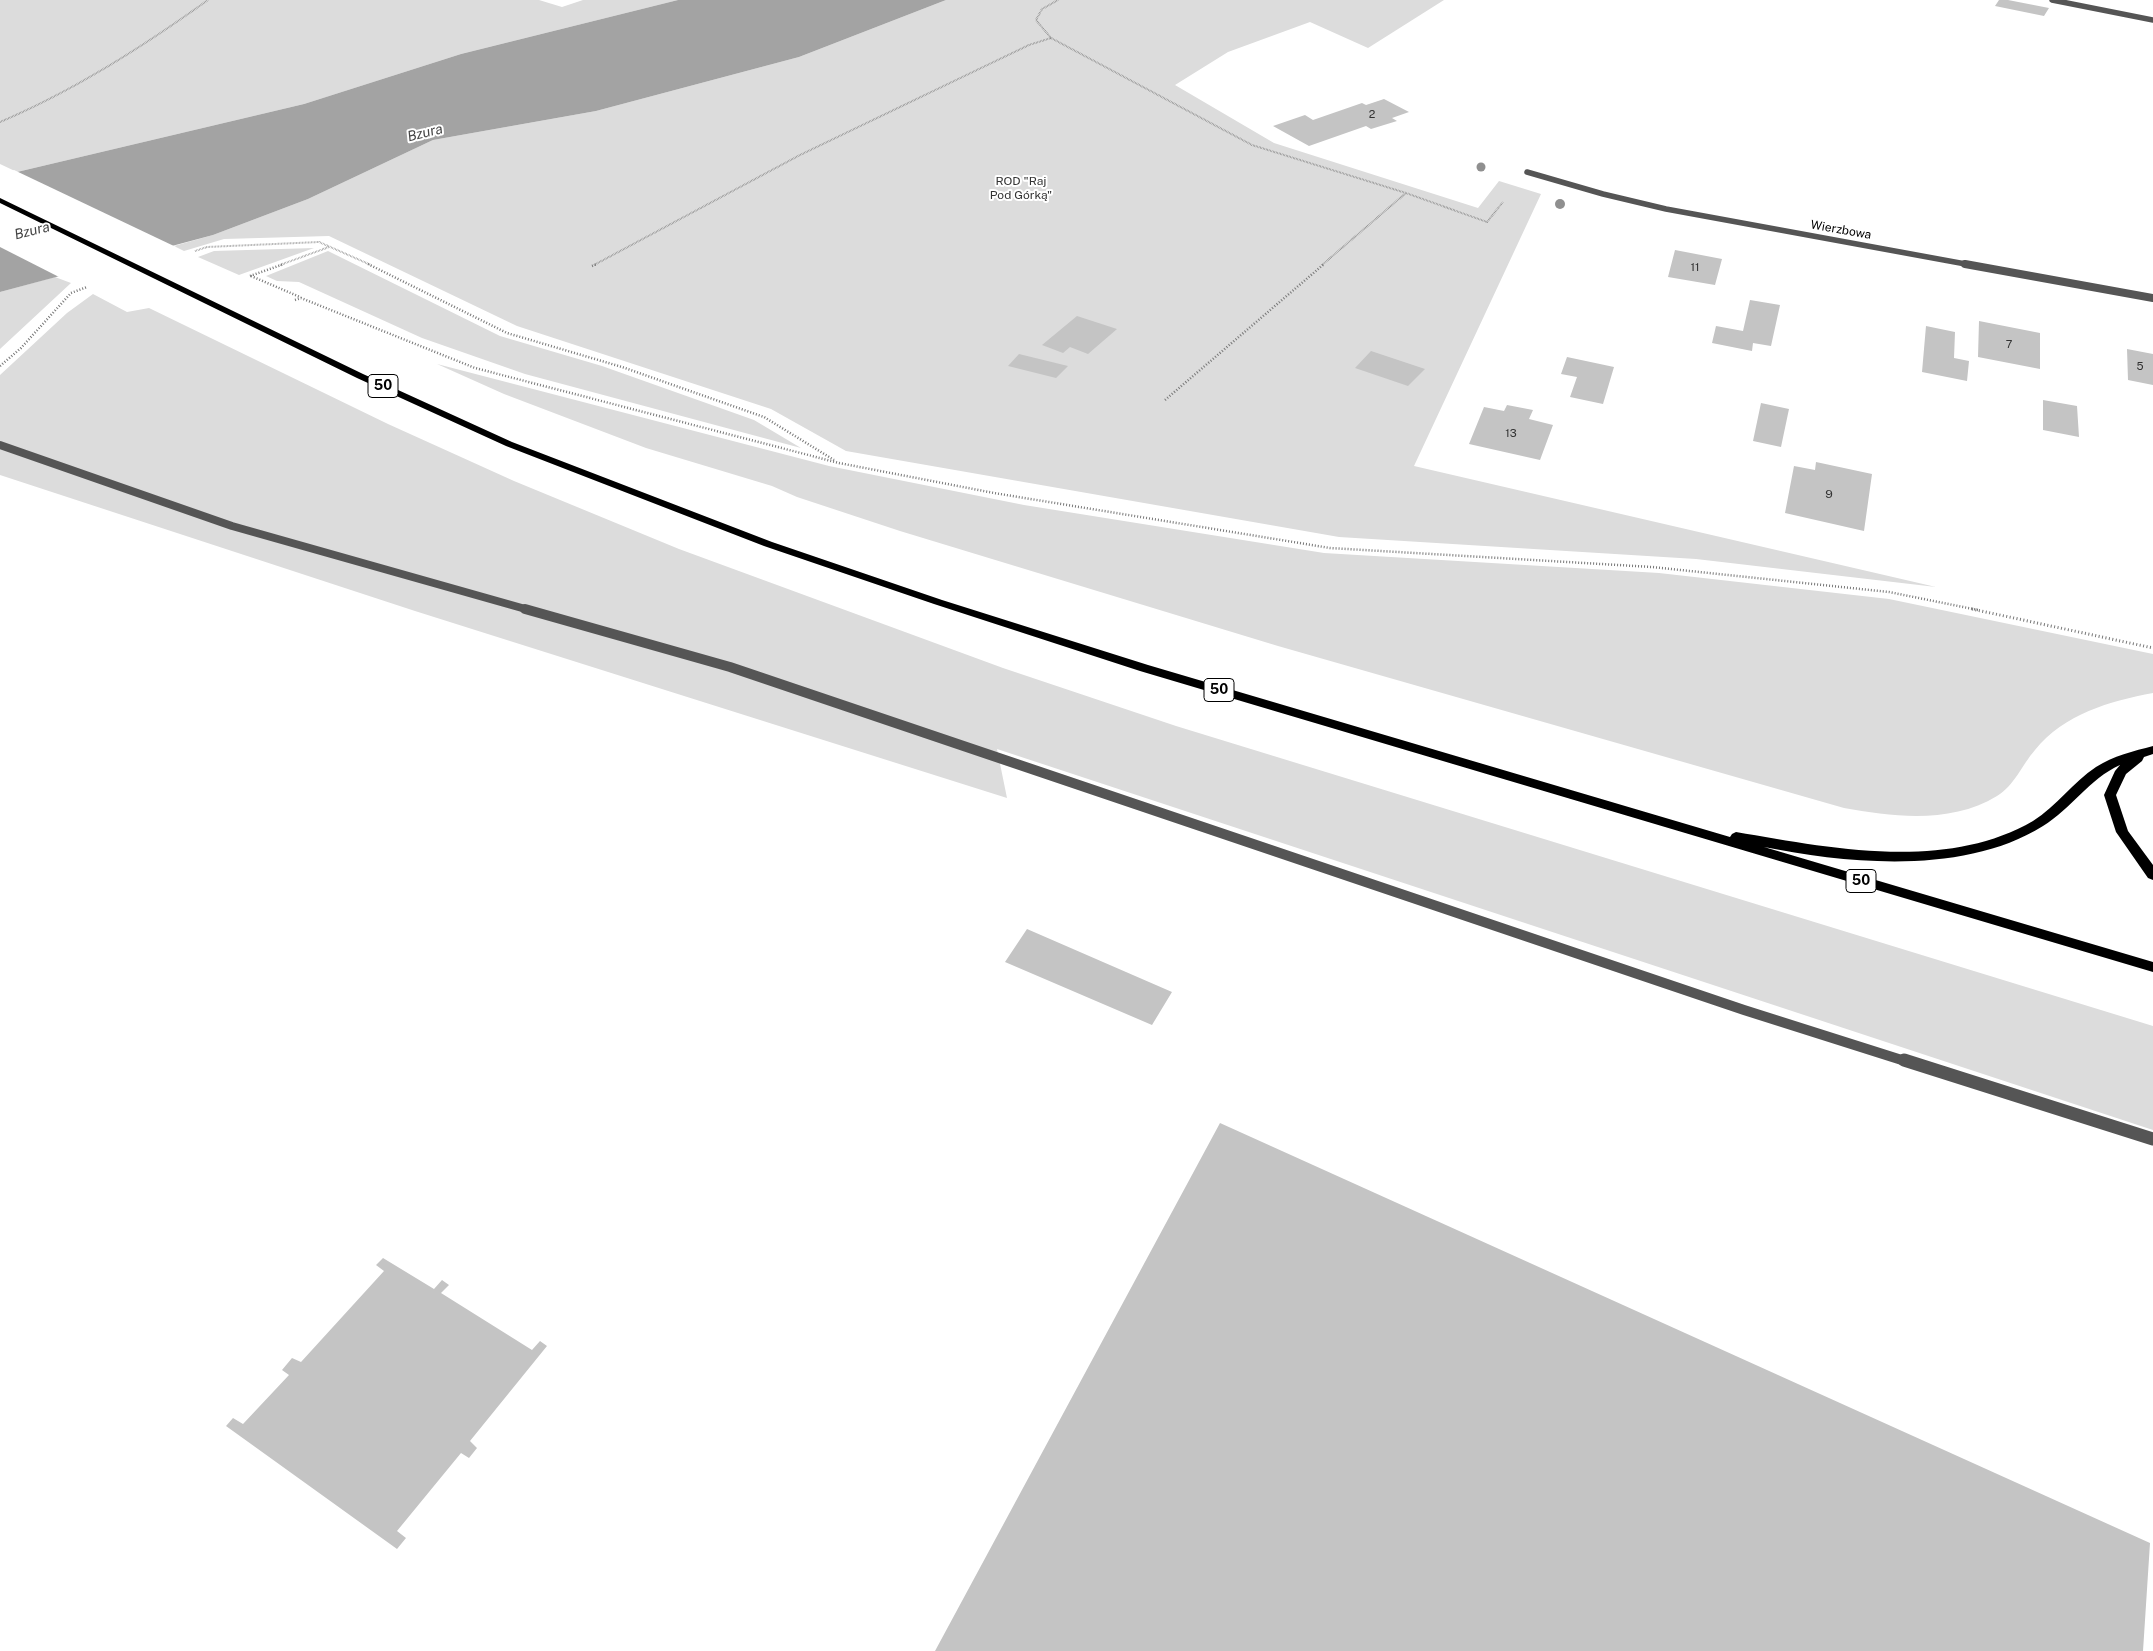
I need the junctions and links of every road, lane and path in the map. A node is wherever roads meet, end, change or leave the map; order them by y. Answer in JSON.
{"nodes":[{"id":1,"x":208,"y":0,"type":"edge"},
{"id":2,"x":1058,"y":0,"type":"edge"},
{"id":3,"x":2052,"y":0,"type":"edge"},
{"id":4,"x":2152,"y":18,"type":"edge"},
{"id":5,"x":1051,"y":38,"type":"junction"},
{"id":6,"x":0,"y":122,"type":"edge"},
{"id":7,"x":1527,"y":172,"type":"joint"},
{"id":8,"x":1406,"y":193,"type":"junction"},
{"id":9,"x":0,"y":200,"type":"edge"},
{"id":10,"x":329,"y":247,"type":"junction"},
{"id":11,"x":189,"y":253,"type":"dead end"},
{"id":12,"x":592,"y":266,"type":"dead end"},
{"id":13,"x":89,"y":287,"type":"dead end"},
{"id":14,"x":301,"y":298,"type":"junction"},
{"id":15,"x":2153,"y":298,"type":"edge"},
{"id":16,"x":288,"y":304,"type":"dead end"},
{"id":17,"x":0,"y":366,"type":"edge"},
{"id":18,"x":1166,"y":400,"type":"dead end"},
{"id":19,"x":0,"y":445,"type":"edge"},
{"id":20,"x":839,"y":463,"type":"junction"},
{"id":21,"x":2153,"y":648,"type":"edge"},
{"id":22,"x":2150,"y":751,"type":"edge"},
{"id":23,"x":1673,"y":825,"type":"junction"},
{"id":24,"x":2153,"y":875,"type":"edge"},
{"id":25,"x":2049,"y":936,"type":"junction"},
{"id":26,"x":2153,"y":967,"type":"edge"},
{"id":27,"x":2153,"y":976,"type":"edge"},
{"id":28,"x":2153,"y":1139,"type":"edge"}],
"edges":[{"from":1,"to":6,"type":"path"},
{"from":2,"to":5,"type":"path"},
{"from":3,"to":4,"type":"street"},
{"from":5,"to":8,"type":"path"},
{"from":5,"to":12,"type":"path"},
{"from":7,"to":8,"type":"path"},
{"from":7,"to":15,"type":"street","name":"Wierzbowa"},
{"from":8,"to":18,"type":"path"},
{"from":9,"to":23,"type":"main road","number":"50"},
{"from":10,"to":11,"type":"path"},
{"from":10,"to":14,"type":"path"},
{"from":10,"to":20,"type":"path"},
{"from":13,"to":17,"type":"path"},
{"from":14,"to":16,"type":"path"},
{"from":14,"to":20,"type":"path"},
{"from":19,"to":28,"type":"street"},
{"from":20,"to":21,"type":"path"},
{"from":22,"to":23,"type":"main road"},
{"from":22,"to":24,"type":"main road"},
{"from":23,"to":25,"type":"main road","number":"50"},
{"from":25,"to":26,"type":"main road","number":"50"},
{"from":25,"to":27,"type":"main road"}]}
